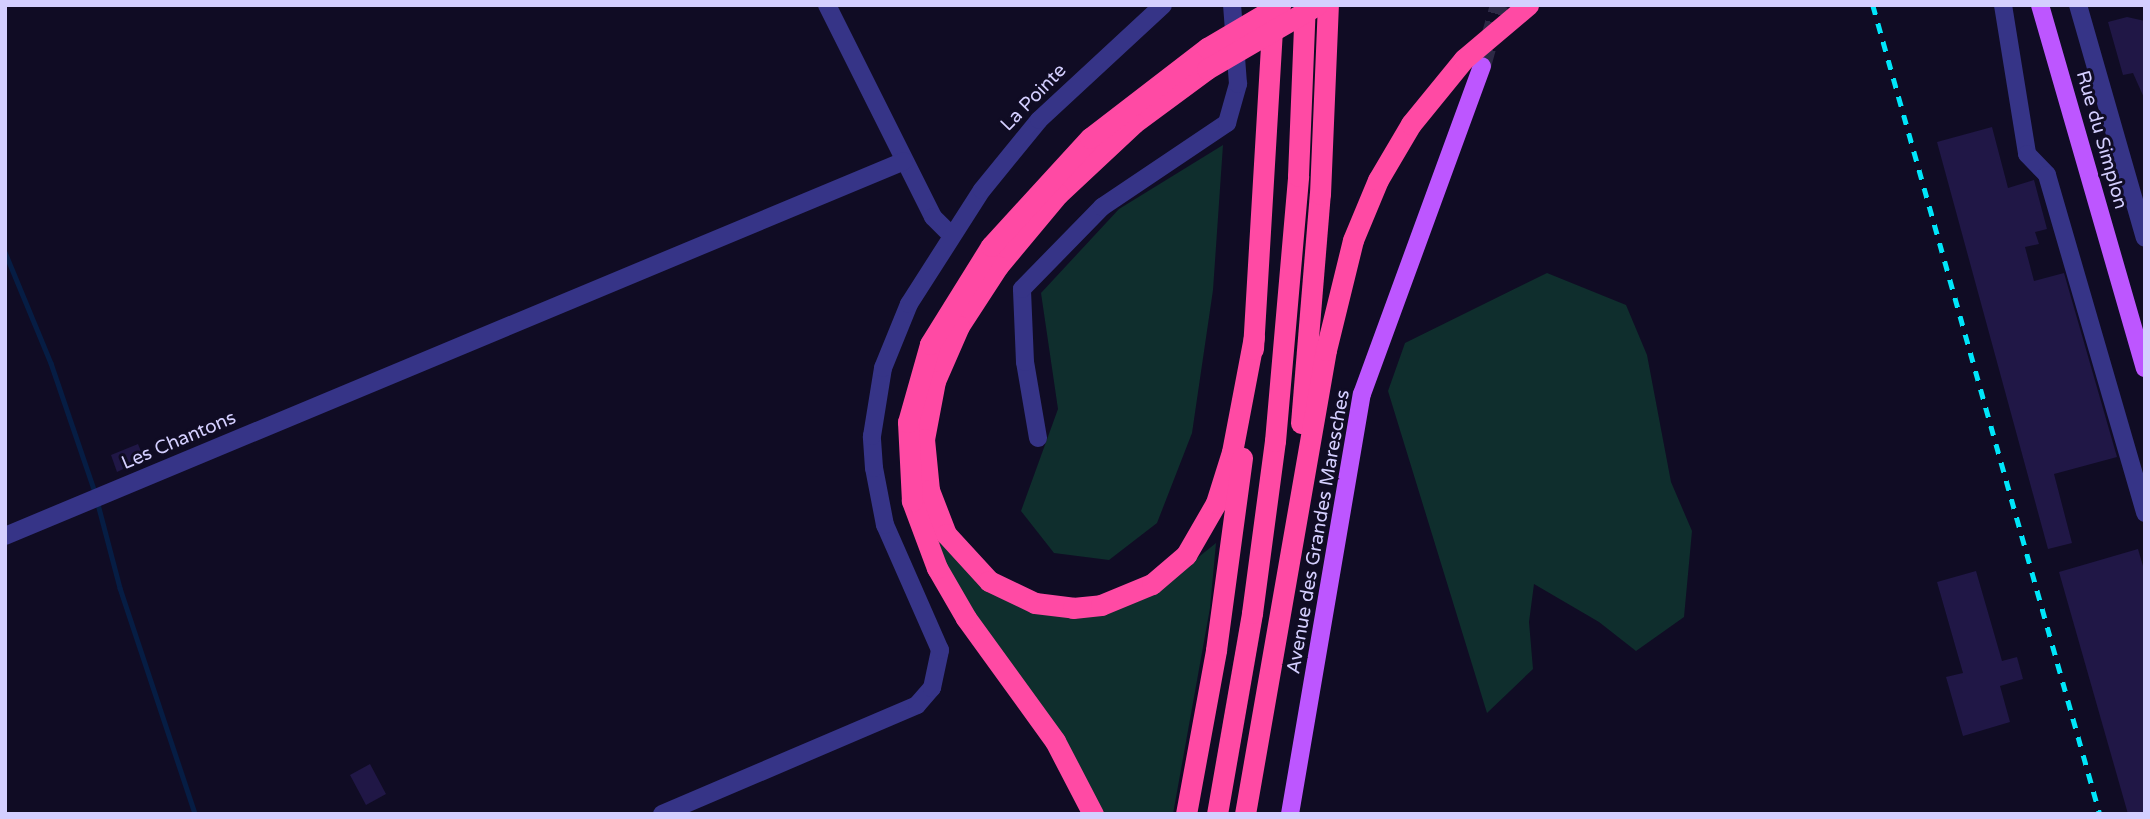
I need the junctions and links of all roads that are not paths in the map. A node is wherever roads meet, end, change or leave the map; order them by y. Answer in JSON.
{"nodes":[{"id":1,"x":827,"y":5,"type":"edge"},
{"id":2,"x":1163,"y":5,"type":"edge"},
{"id":3,"x":1232,"y":5,"type":"edge"},
{"id":4,"x":1274,"y":5,"type":"edge"},
{"id":5,"x":1280,"y":5,"type":"edge"},
{"id":6,"x":1305,"y":5,"type":"edge"},
{"id":7,"x":1317,"y":5,"type":"edge"},
{"id":8,"x":1328,"y":5,"type":"edge"},
{"id":9,"x":1528,"y":5,"type":"edge"},
{"id":10,"x":2003,"y":5,"type":"edge"},
{"id":11,"x":2040,"y":5,"type":"edge"},
{"id":12,"x":2078,"y":5,"type":"edge"},
{"id":13,"x":1482,"y":66,"type":"tunnel mouth"},
{"id":14,"x":904,"y":161,"type":"junction"},
{"id":15,"x":950,"y":234,"type":"junction"},
{"id":16,"x":2145,"y":238,"type":"edge"},
{"id":17,"x":1254,"y":337,"type":"junction"},
{"id":18,"x":2145,"y":368,"type":"edge"},
{"id":19,"x":1038,"y":438,"type":"dead end"},
{"id":20,"x":2145,"y":513,"type":"edge"},
{"id":21,"x":5,"y":536,"type":"edge"},
{"id":22,"x":1278,"y":626,"type":"junction"},
{"id":23,"x":662,"y":814,"type":"edge"},
{"id":24,"x":1093,"y":814,"type":"edge"},
{"id":25,"x":1186,"y":814,"type":"edge"},
{"id":26,"x":1217,"y":814,"type":"edge"},
{"id":27,"x":1245,"y":814,"type":"edge"},
{"id":28,"x":1290,"y":814,"type":"edge"}],
"edges":[{"from":1,"to":14,"type":"street"},
{"from":2,"to":15,"type":"street","name":"La Pointe"},
{"from":3,"to":19,"type":"street"},
{"from":4,"to":17,"type":"highway"},
{"from":5,"to":24,"type":"highway","bridge":true},
{"from":6,"to":26,"type":"highway"},
{"from":7,"to":17,"type":"highway","bridge":true},
{"from":8,"to":22,"type":"highway"},
{"from":9,"to":22,"type":"highway"},
{"from":10,"to":20,"type":"street"},
{"from":11,"to":18,"type":"main road","name":"Rue du Simplon"},
{"from":12,"to":16,"type":"street"},
{"from":13,"to":28,"type":"main road","name":"Avenue des Grandes Maresches"},
{"from":14,"to":15,"type":"street"},
{"from":14,"to":21,"type":"street","name":"Les Chantons"},
{"from":15,"to":23,"type":"street","name":"La Pointe"},
{"from":17,"to":25,"type":"highway"},
{"from":22,"to":27,"type":"highway"}]}
